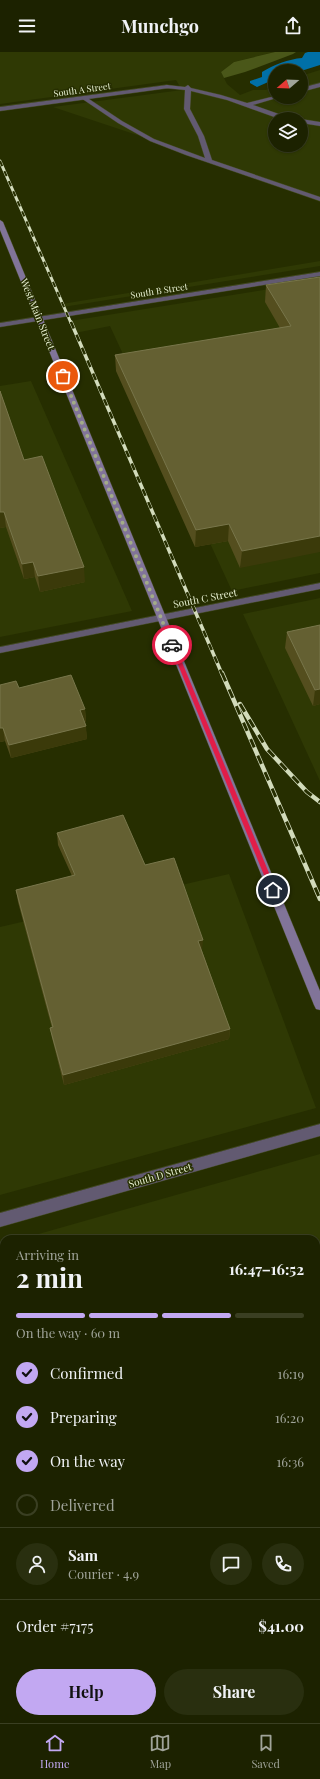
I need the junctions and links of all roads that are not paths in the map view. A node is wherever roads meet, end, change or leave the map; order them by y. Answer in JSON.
{"nodes":[{"id":1,"x":320,"y":85,"type":"edge"},
{"id":2,"x":188,"y":88,"type":"junction"},
{"id":3,"x":308,"y":88,"type":"edge"},
{"id":4,"x":84,"y":98,"type":"junction"},
{"id":5,"x":268,"y":99,"type":"edge"},
{"id":6,"x":248,"y":105,"type":"junction"},
{"id":7,"x":0,"y":109,"type":"edge"},
{"id":8,"x":268,"y":114,"type":"edge"},
{"id":9,"x":308,"y":122,"type":"edge"},
{"id":10,"x":320,"y":124,"type":"edge"},
{"id":11,"x":209,"y":161,"type":"junction"},
{"id":12,"x":320,"y":199,"type":"edge"},
{"id":13,"x":0,"y":222,"type":"edge"},
{"id":14,"x":320,"y":274,"type":"edge"},
{"id":15,"x":40,"y":318,"type":"junction"},
{"id":16,"x":0,"y":325,"type":"edge"},
{"id":17,"x":320,"y":586,"type":"edge"},
{"id":18,"x":161,"y":617,"type":"junction"},
{"id":19,"x":0,"y":650,"type":"edge"},
{"id":20,"x":320,"y":1005,"type":"edge"},
{"id":21,"x":320,"y":1130,"type":"edge"},
{"id":22,"x":0,"y":1220,"type":"edge"}],
"edges":[{"from":1,"to":3,"type":"street"},
{"from":2,"to":4,"type":"street","name":"South A Street"},
{"from":2,"to":6,"type":"street","name":"South A Street"},
{"from":2,"to":11,"type":"street"},
{"from":4,"to":7,"type":"street","name":"South A Street"},
{"from":4,"to":11,"type":"street"},
{"from":5,"to":6,"type":"street"},
{"from":6,"to":8,"type":"street","name":"South A Street"},
{"from":9,"to":10,"type":"street"},
{"from":11,"to":12,"type":"street"},
{"from":13,"to":15,"type":"main road","name":"West Main Street"},
{"from":14,"to":15,"type":"street","name":"South B Street"},
{"from":15,"to":16,"type":"street","name":"South B Street"},
{"from":15,"to":18,"type":"main road","name":"West Main Street"},
{"from":17,"to":18,"type":"street","name":"South C Street"},
{"from":18,"to":19,"type":"street","name":"South C Street"},
{"from":18,"to":20,"type":"main road","name":"West Main Street"},
{"from":21,"to":22,"type":"street","name":"South D Street"}]}
